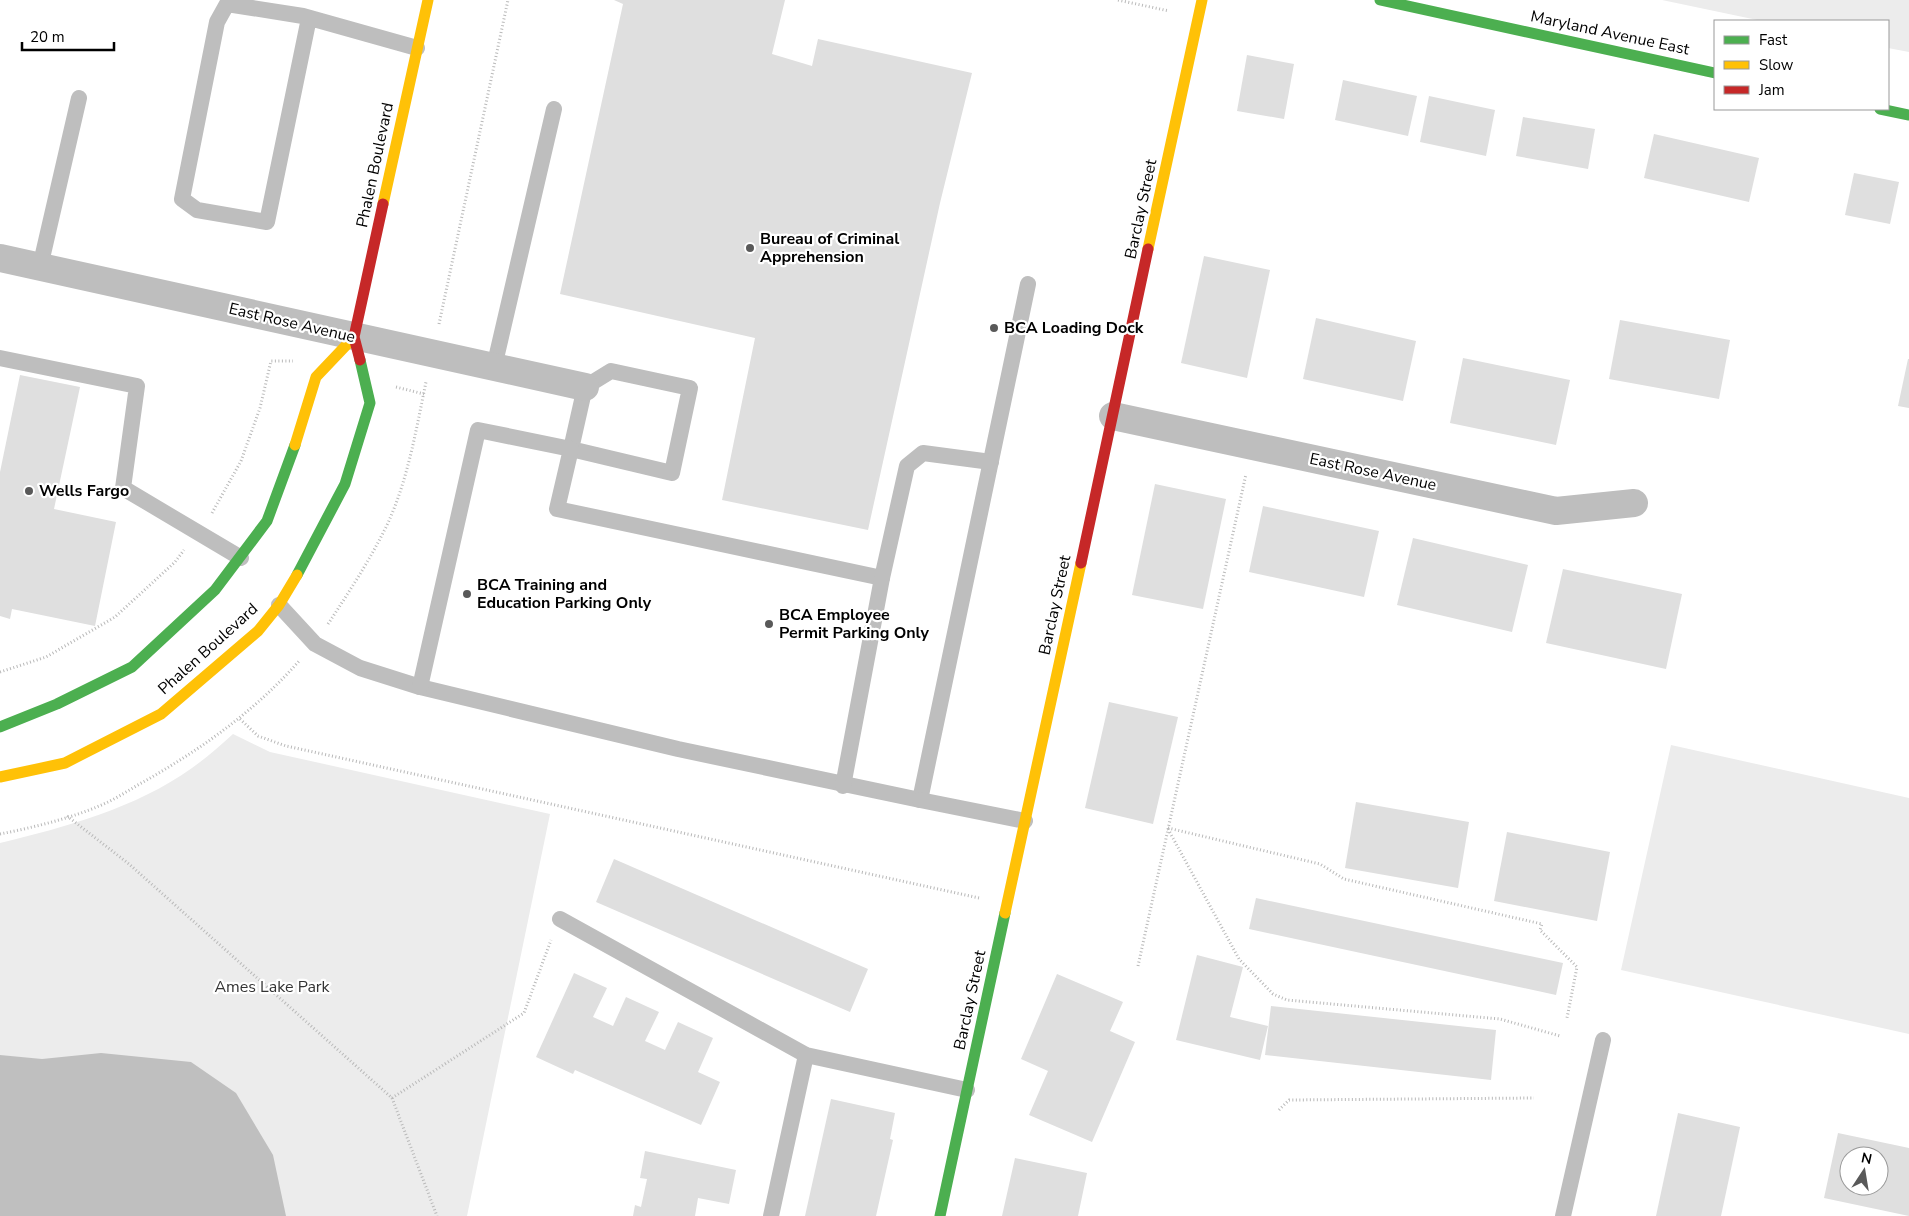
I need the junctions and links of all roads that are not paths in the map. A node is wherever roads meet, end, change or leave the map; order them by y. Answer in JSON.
{"nodes":[{"id":1,"x":428,"y":0,"type":"edge"},
{"id":2,"x":1202,"y":0,"type":"edge"},
{"id":3,"x":1380,"y":0,"type":"edge"},
{"id":4,"x":309,"y":18,"type":"junction"},
{"id":5,"x":417,"y":48,"type":"junction"},
{"id":6,"x":1714,"y":73,"type":"edge"},
{"id":7,"x":79,"y":98,"type":"dead end"},
{"id":8,"x":554,"y":109,"type":"dead end"},
{"id":9,"x":1885,"y":110,"type":"edge"},
{"id":10,"x":1909,"y":115,"type":"edge"},
{"id":11,"x":0,"y":258,"type":"edge"},
{"id":12,"x":40,"y":267,"type":"junction"},
{"id":13,"x":1028,"y":284,"type":"dead end"},
{"id":14,"x":354,"y":337,"type":"junction"},
{"id":15,"x":0,"y":358,"type":"edge"},
{"id":16,"x":494,"y":367,"type":"junction"},
{"id":17,"x":585,"y":386,"type":"junction"},
{"id":18,"x":1113,"y":416,"type":"junction"},
{"id":19,"x":571,"y":449,"type":"junction"},
{"id":20,"x":991,"y":462,"type":"junction"},
{"id":21,"x":1634,"y":503,"type":"dead end"},
{"id":22,"x":241,"y":558,"type":"junction"},
{"id":23,"x":882,"y":578,"type":"junction"},
{"id":24,"x":279,"y":606,"type":"junction"},
{"id":25,"x":420,"y":687,"type":"junction"},
{"id":26,"x":0,"y":727,"type":"edge"},
{"id":27,"x":0,"y":777,"type":"edge"},
{"id":28,"x":843,"y":786,"type":"junction"},
{"id":29,"x":920,"y":800,"type":"junction"},
{"id":30,"x":1025,"y":821,"type":"junction"},
{"id":31,"x":560,"y":919,"type":"road end"},
{"id":32,"x":1603,"y":1040,"type":"dead end"},
{"id":33,"x":806,"y":1055,"type":"junction"},
{"id":34,"x":967,"y":1090,"type":"junction"},
{"id":35,"x":771,"y":1216,"type":"edge"},
{"id":36,"x":940,"y":1216,"type":"edge"},
{"id":37,"x":1563,"y":1216,"type":"edge"}],
"edges":[{"from":1,"to":5,"type":"main road","name":"Phalen Boulevard"},
{"from":2,"to":18,"type":"main road","name":"Barclay Street"},
{"from":3,"to":6,"type":"main road","name":"Maryland Avenue East"},
{"from":4,"to":4,"type":"lane"},
{"from":4,"to":5,"type":"lane"},
{"from":5,"to":14,"type":"main road","name":"Phalen Boulevard"},
{"from":7,"to":12,"type":"lane"},
{"from":8,"to":16,"type":"lane"},
{"from":9,"to":10,"type":"main road"},
{"from":11,"to":12,"type":"street","name":"East Rose Avenue"},
{"from":12,"to":14,"type":"street","name":"East Rose Avenue"},
{"from":13,"to":20,"type":"lane"},
{"from":14,"to":16,"type":"street","name":"East Rose Avenue"},
{"from":14,"to":22,"type":"main road"},
{"from":14,"to":24,"type":"main road","name":"Phalen Boulevard"},
{"from":15,"to":22,"type":"lane"},
{"from":16,"to":17,"type":"street","name":"East Rose Avenue"},
{"from":17,"to":19,"type":"lane"},
{"from":17,"to":19,"type":"lane"},
{"from":18,"to":21,"type":"street","name":"East Rose Avenue"},
{"from":18,"to":30,"type":"main road","name":"Barclay Street"},
{"from":19,"to":23,"type":"lane"},
{"from":19,"to":25,"type":"lane"},
{"from":20,"to":23,"type":"lane"},
{"from":20,"to":29,"type":"lane"},
{"from":22,"to":26,"type":"main road"},
{"from":23,"to":28,"type":"lane"},
{"from":24,"to":25,"type":"lane"},
{"from":24,"to":27,"type":"main road","name":"Phalen Boulevard"},
{"from":25,"to":28,"type":"lane"},
{"from":28,"to":29,"type":"lane"},
{"from":29,"to":30,"type":"lane"},
{"from":30,"to":34,"type":"main road","name":"Barclay Street"},
{"from":31,"to":33,"type":"lane"},
{"from":32,"to":37,"type":"lane"},
{"from":33,"to":34,"type":"lane"},
{"from":33,"to":35,"type":"lane"},
{"from":34,"to":36,"type":"main road","name":"Barclay Street"}]}
